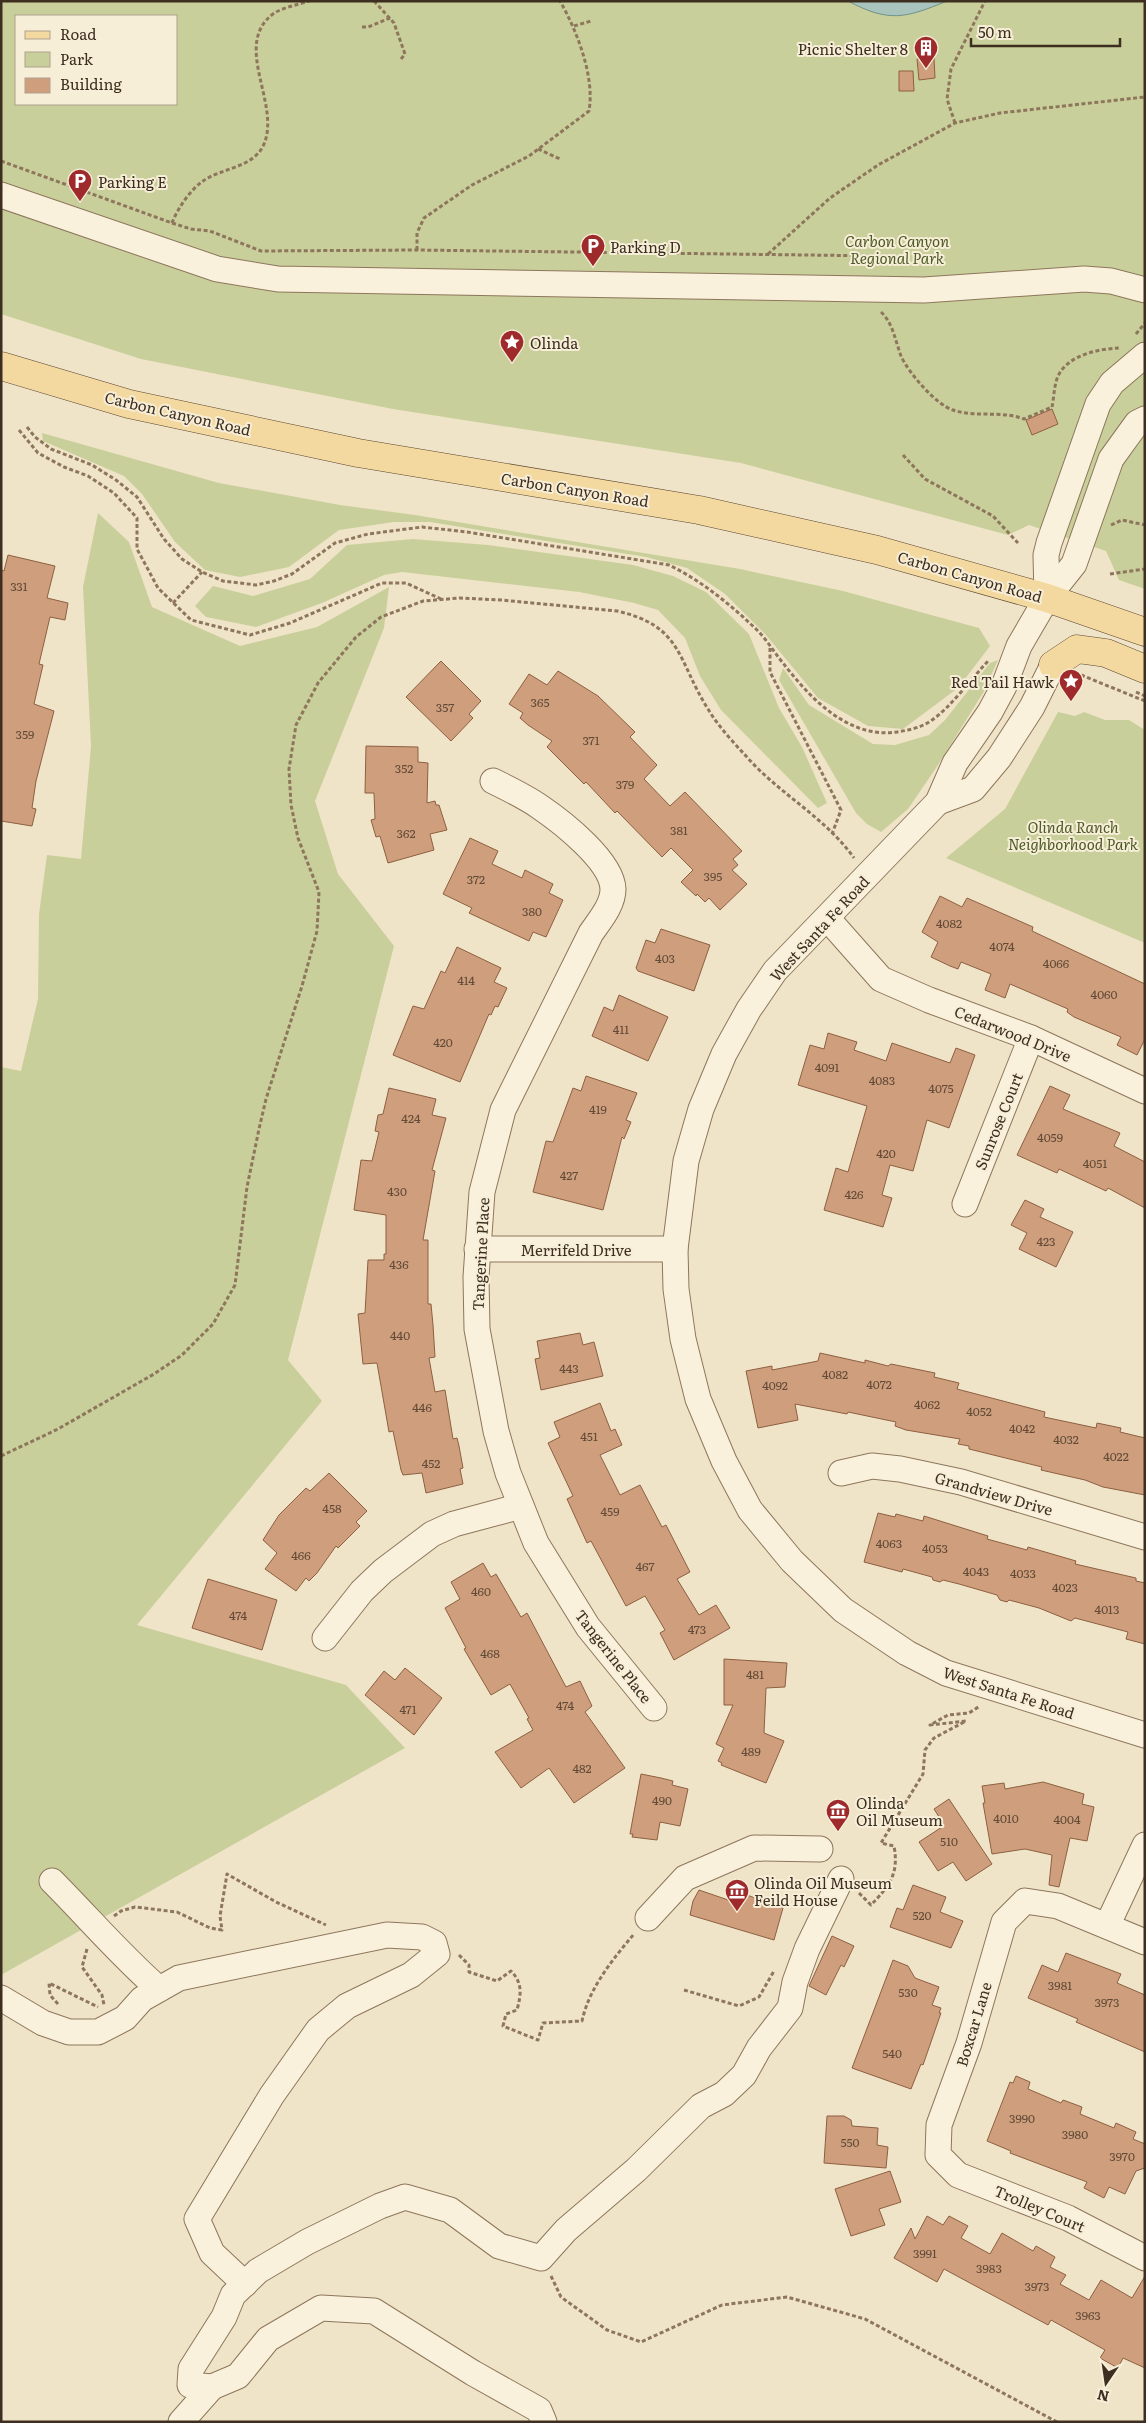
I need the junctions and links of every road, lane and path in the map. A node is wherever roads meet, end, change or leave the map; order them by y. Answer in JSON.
{"nodes":[{"id":1,"x":309,"y":1,"type":"edge"},
{"id":2,"x":374,"y":1,"type":"edge"},
{"id":3,"x":560,"y":1,"type":"edge"},
{"id":4,"x":985,"y":1,"type":"edge"},
{"id":5,"x":390,"y":18,"type":"junction"},
{"id":6,"x":591,"y":21,"type":"dead end"},
{"id":7,"x":574,"y":26,"type":"junction"},
{"id":8,"x":362,"y":27,"type":"dead end"},
{"id":9,"x":401,"y":59,"type":"dead end"},
{"id":10,"x":1145,"y":96,"type":"edge"},
{"id":11,"x":955,"y":123,"type":"junction"},
{"id":12,"x":538,"y":149,"type":"junction"},
{"id":13,"x":560,"y":159,"type":"dead end"},
{"id":14,"x":1,"y":161,"type":"edge"},
{"id":15,"x":1,"y":195,"type":"edge"},
{"id":16,"x":172,"y":223,"type":"junction"},
{"id":17,"x":417,"y":250,"type":"junction"},
{"id":18,"x":767,"y":255,"type":"junction"},
{"id":19,"x":885,"y":256,"type":"dead end"},
{"id":20,"x":1145,"y":290,"type":"edge"},
{"id":21,"x":874,"y":308,"type":"dead end"},
{"id":22,"x":1145,"y":324,"type":"edge"},
{"id":23,"x":1138,"y":350,"type":"edge"},
{"id":24,"x":1,"y":366,"type":"edge"},
{"id":25,"x":1145,"y":418,"type":"edge"},
{"id":26,"x":27,"y":427,"type":"dead end"},
{"id":27,"x":20,"y":430,"type":"dead end"},
{"id":28,"x":903,"y":455,"type":"dead end"},
{"id":29,"x":1145,"y":525,"type":"edge"},
{"id":30,"x":1108,"y":526,"type":"dead end"},
{"id":31,"x":1018,"y":543,"type":"dead end"},
{"id":32,"x":1145,"y":569,"type":"edge"},
{"id":33,"x":202,"y":572,"type":"junction"},
{"id":34,"x":1110,"y":574,"type":"dead end"},
{"id":35,"x":1047,"y":598,"type":"junction"},
{"id":36,"x":442,"y":600,"type":"junction"},
{"id":37,"x":173,"y":603,"type":"junction"},
{"id":38,"x":1145,"y":632,"type":"edge"},
{"id":39,"x":770,"y":647,"type":"junction"},
{"id":40,"x":995,"y":654,"type":"dead end"},
{"id":41,"x":1052,"y":664,"type":"joint"},
{"id":42,"x":1145,"y":669,"type":"edge"},
{"id":43,"x":1080,"y":674,"type":"dead end"},
{"id":44,"x":1145,"y":702,"type":"edge"},
{"id":45,"x":493,"y":781,"type":"dead end"},
{"id":46,"x":938,"y":802,"type":"junction"},
{"id":47,"x":832,"y":834,"type":"junction"},
{"id":48,"x":856,"y":862,"type":"dead end"},
{"id":49,"x":827,"y":918,"type":"junction"},
{"id":50,"x":1031,"y":1038,"type":"junction"},
{"id":51,"x":1145,"y":1091,"type":"edge"},
{"id":52,"x":965,"y":1204,"type":"dead end"},
{"id":53,"x":477,"y":1249,"type":"junction"},
{"id":54,"x":675,"y":1250,"type":"junction"},
{"id":55,"x":1,"y":1456,"type":"edge"},
{"id":56,"x":841,"y":1473,"type":"dead end"},
{"id":57,"x":521,"y":1506,"type":"junction"},
{"id":58,"x":1145,"y":1537,"type":"edge"},
{"id":59,"x":325,"y":1638,"type":"dead end"},
{"id":60,"x":980,"y":1705,"type":"dead end"},
{"id":61,"x":654,"y":1708,"type":"dead end"},
{"id":62,"x":1145,"y":1735,"type":"edge"},
{"id":63,"x":1145,"y":1845,"type":"edge"},
{"id":64,"x":820,"y":1849,"type":"dead end"},
{"id":65,"x":52,"y":1881,"type":"dead end"},
{"id":66,"x":837,"y":1888,"type":"joint"},
{"id":67,"x":648,"y":1918,"type":"joint"},
{"id":68,"x":1107,"y":1926,"type":"junction"},
{"id":69,"x":1145,"y":1942,"type":"edge"},
{"id":70,"x":775,"y":1968,"type":"dead end"},
{"id":71,"x":159,"y":1990,"type":"junction"},
{"id":72,"x":684,"y":1990,"type":"dead end"},
{"id":73,"x":1,"y":1998,"type":"edge"},
{"id":74,"x":503,"y":2026,"type":"dead end"},
{"id":75,"x":938,"y":2155,"type":"joint"},
{"id":76,"x":541,"y":2258,"type":"junction"},
{"id":77,"x":1145,"y":2258,"type":"edge"},
{"id":78,"x":245,"y":2284,"type":"junction"},
{"id":79,"x":212,"y":2387,"type":"junction"},
{"id":80,"x":181,"y":2422,"type":"edge"},
{"id":81,"x":544,"y":2422,"type":"edge"},
{"id":82,"x":1057,"y":2422,"type":"edge"}],
"edges":[{"from":1,"to":16,"type":"path"},
{"from":2,"to":5,"type":"path"},
{"from":3,"to":7,"type":"path"},
{"from":4,"to":11,"type":"path"},
{"from":5,"to":8,"type":"path"},
{"from":5,"to":9,"type":"path"},
{"from":6,"to":7,"type":"path"},
{"from":7,"to":12,"type":"path"},
{"from":10,"to":11,"type":"path"},
{"from":11,"to":18,"type":"path"},
{"from":12,"to":13,"type":"path"},
{"from":12,"to":17,"type":"path"},
{"from":14,"to":16,"type":"path"},
{"from":15,"to":20,"type":"street"},
{"from":16,"to":17,"type":"path"},
{"from":17,"to":18,"type":"path"},
{"from":18,"to":19,"type":"path"},
{"from":21,"to":23,"type":"path"},
{"from":22,"to":23,"type":"path"},
{"from":23,"to":35,"type":"street"},
{"from":24,"to":35,"type":"main road","name":"Carbon Canyon Road"},
{"from":25,"to":35,"type":"street","name":"West Santa Fe Road"},
{"from":26,"to":33,"type":"path"},
{"from":27,"to":37,"type":"path"},
{"from":28,"to":31,"type":"path"},
{"from":29,"to":30,"type":"path"},
{"from":32,"to":34,"type":"path"},
{"from":33,"to":37,"type":"path"},
{"from":33,"to":39,"type":"path"},
{"from":35,"to":38,"type":"main road","name":"Carbon Canyon Road"},
{"from":35,"to":46,"type":"street","name":"West Santa Fe Road"},
{"from":36,"to":37,"type":"path"},
{"from":36,"to":47,"type":"path"},
{"from":36,"to":55,"type":"path"},
{"from":39,"to":40,"type":"path"},
{"from":39,"to":47,"type":"path"},
{"from":41,"to":42,"type":"main road"},
{"from":41,"to":46,"type":"street","name":"West Santa Fe Road"},
{"from":43,"to":44,"type":"path"},
{"from":45,"to":53,"type":"street","name":"Tangerine Place"},
{"from":46,"to":49,"type":"street","name":"West Santa Fe Road"},
{"from":47,"to":48,"type":"path"},
{"from":49,"to":50,"type":"street","name":"Cedarwood Drive"},
{"from":49,"to":54,"type":"street","name":"West Santa Fe Road"},
{"from":50,"to":51,"type":"street","name":"Cedarwood Drive"},
{"from":50,"to":52,"type":"street","name":"Sunrose Court"},
{"from":53,"to":54,"type":"street","name":"Merrifeld Drive"},
{"from":53,"to":57,"type":"street","name":"Tangerine Place"},
{"from":54,"to":62,"type":"street","name":"West Santa Fe Road"},
{"from":56,"to":58,"type":"street","name":"Grandview Drive"},
{"from":57,"to":59,"type":"street"},
{"from":57,"to":61,"type":"street","name":"Tangerine Place"},
{"from":60,"to":66,"type":"path"},
{"from":63,"to":68,"type":"street"},
{"from":64,"to":67,"type":"street"},
{"from":65,"to":71,"type":"street"},
{"from":66,"to":76,"type":"street"},
{"from":67,"to":74,"type":"path"},
{"from":68,"to":69,"type":"street"},
{"from":68,"to":75,"type":"street","name":"Boxcar Lane"},
{"from":70,"to":72,"type":"path"},
{"from":71,"to":73,"type":"street"},
{"from":71,"to":78,"type":"street"},
{"from":75,"to":77,"type":"street","name":"Trolley Court"},
{"from":76,"to":78,"type":"street"},
{"from":76,"to":82,"type":"path"},
{"from":78,"to":79,"type":"street"},
{"from":79,"to":80,"type":"street"},
{"from":79,"to":81,"type":"street"}]}
